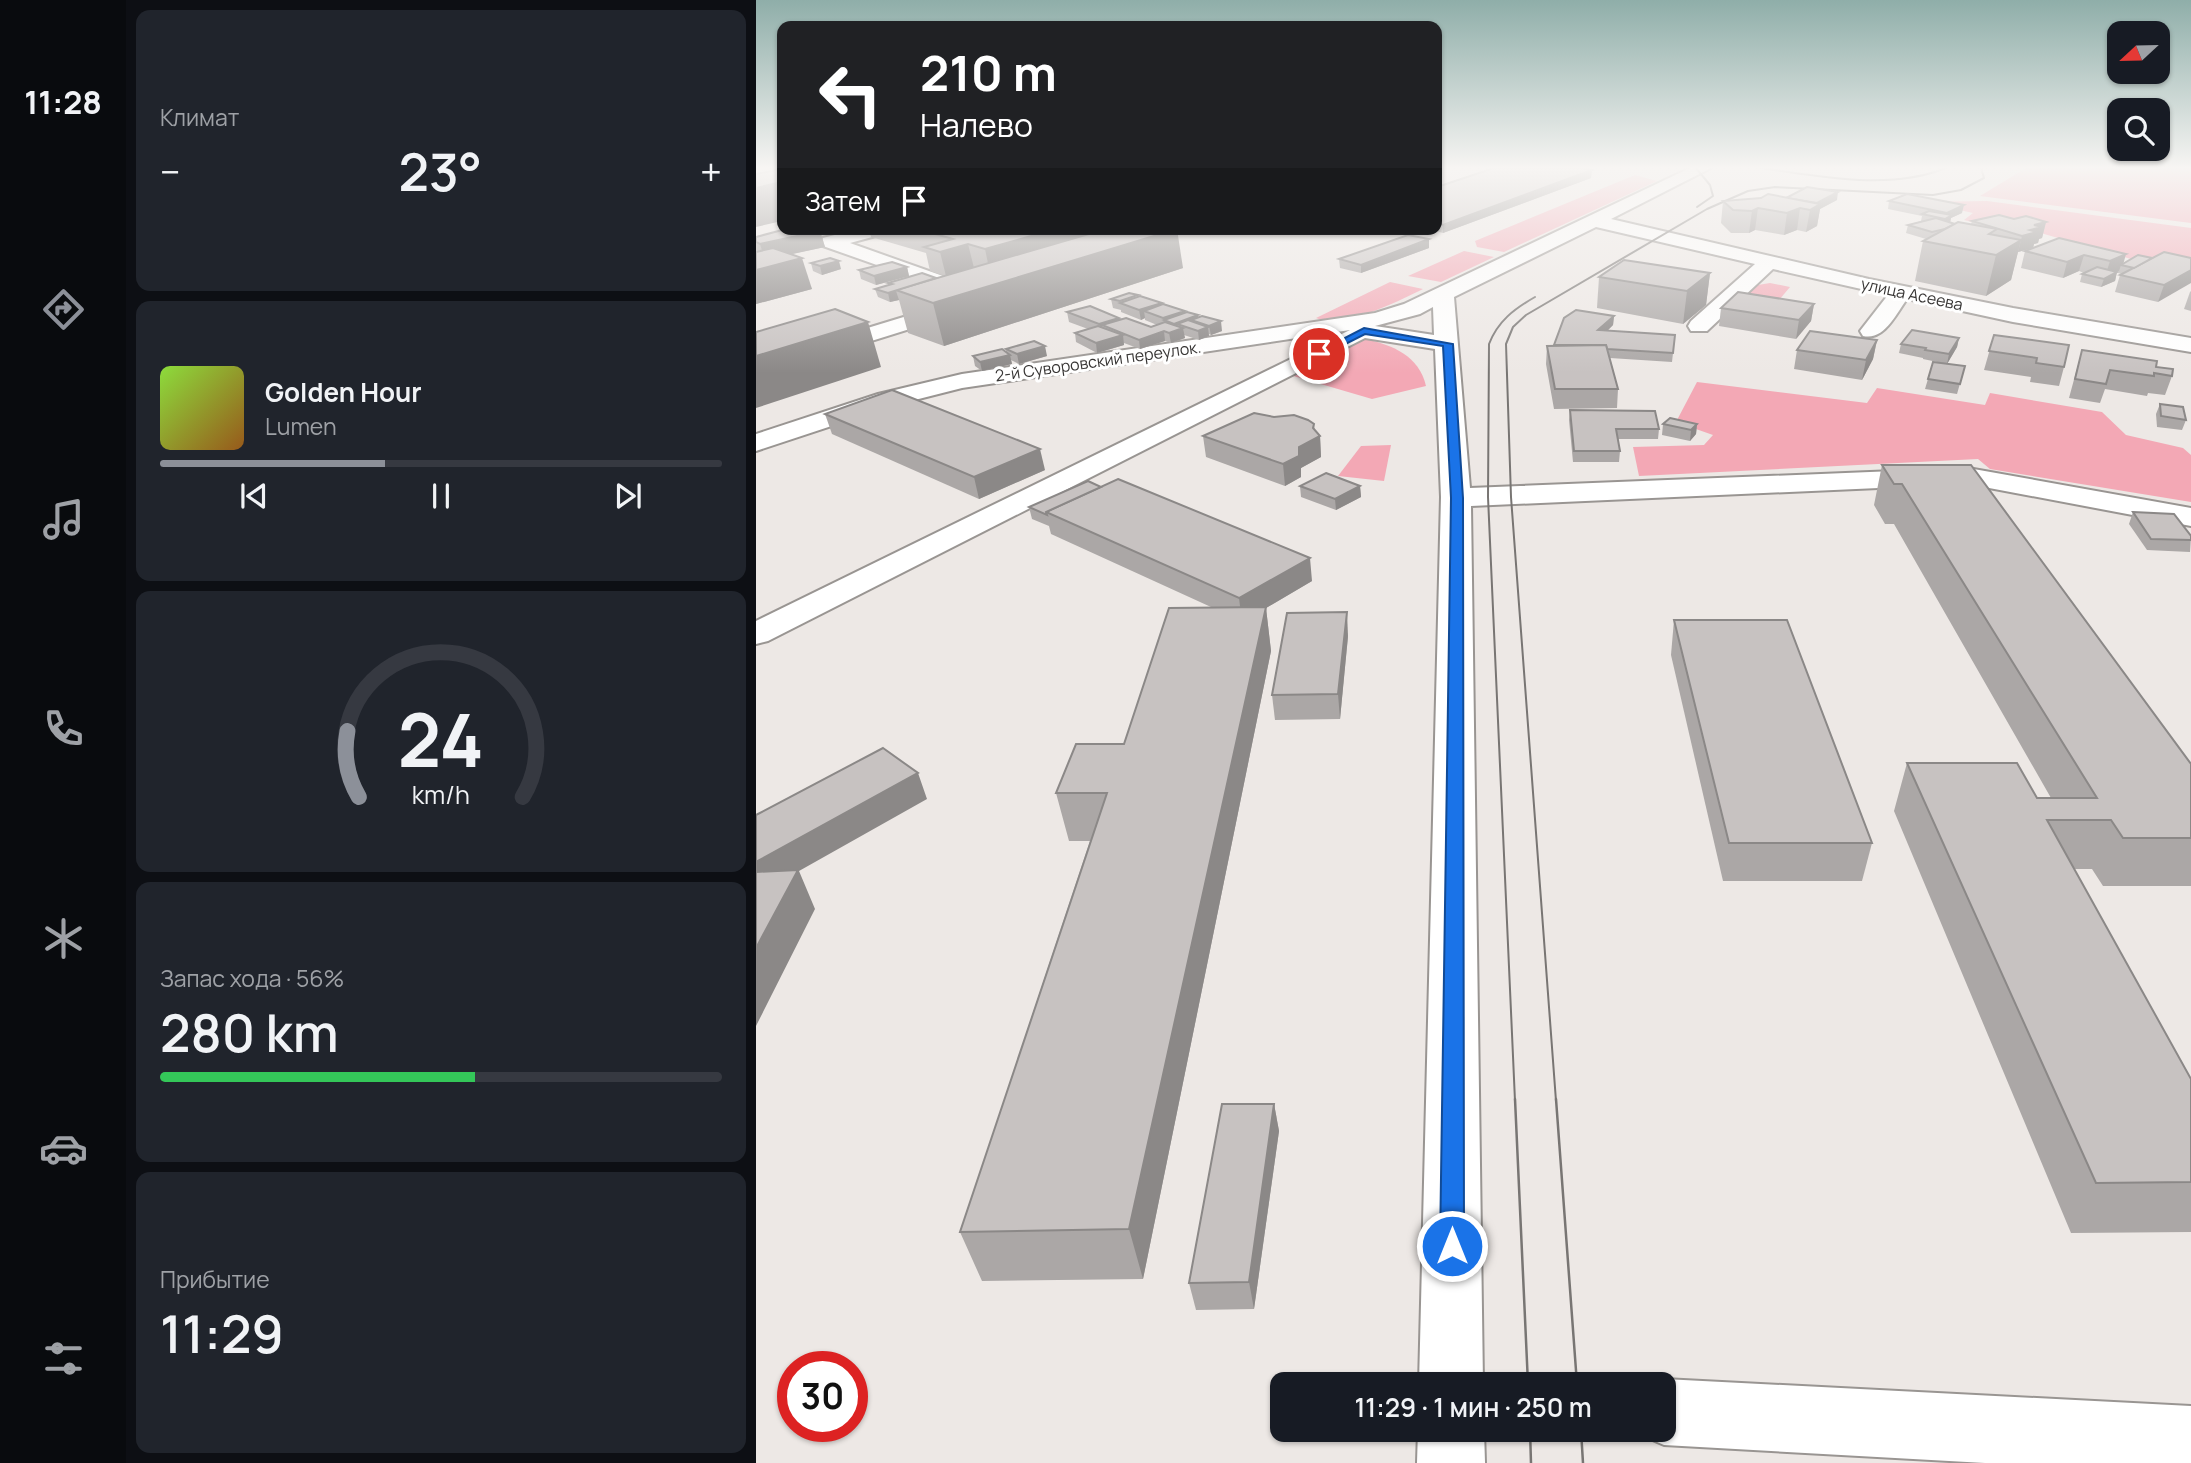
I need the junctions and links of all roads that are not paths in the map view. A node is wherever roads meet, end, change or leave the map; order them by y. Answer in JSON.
{"nodes":[{"id":1,"x":852,"y":236,"type":"edge"},
{"id":2,"x":1563,"y":236,"type":"edge"},
{"id":3,"x":1613,"y":236,"type":"edge"},
{"id":4,"x":1650,"y":236,"type":"edge"},
{"id":5,"x":1597,"y":243,"type":"dead end"},
{"id":6,"x":1768,"y":263,"type":"junction"},
{"id":7,"x":971,"y":274,"type":"edge"},
{"id":8,"x":925,"y":276,"type":"junction"},
{"id":9,"x":888,"y":286,"type":"edge"},
{"id":10,"x":1902,"y":292,"type":"junction"},
{"id":11,"x":1443,"y":294,"type":"junction"},
{"id":12,"x":973,"y":302,"type":"edge"},
{"id":13,"x":1699,"y":326,"type":"edge"},
{"id":14,"x":1362,"y":327,"type":"junction"},
{"id":15,"x":1871,"y":331,"type":"dead end"},
{"id":16,"x":1448,"y":344,"type":"junction"},
{"id":17,"x":2191,"y":345,"type":"edge"},
{"id":18,"x":756,"y":370,"type":"edge"},
{"id":19,"x":756,"y":443,"type":"edge"},
{"id":20,"x":1457,"y":498,"type":"junction"},
{"id":21,"x":2191,"y":517,"type":"edge"},
{"id":22,"x":756,"y":634,"type":"edge"},
{"id":23,"x":1451,"y":1372,"type":"edge"},
{"id":24,"x":1676,"y":1413,"type":"edge"},
{"id":25,"x":2191,"y":1439,"type":"edge"},
{"id":26,"x":1451,"y":1442,"type":"edge"},
{"id":27,"x":1451,"y":1463,"type":"edge"}],
"edges":[{"from":1,"to":8,"type":"street"},
{"from":2,"to":11,"type":"street","name":"2-й Суворовский переулок."},
{"from":3,"to":5,"type":"street"},
{"from":4,"to":6,"type":"street","name":"улица Асеева"},
{"from":6,"to":10,"type":"street","name":"улица Асеева"},
{"from":6,"to":13,"type":"street"},
{"from":7,"to":8,"type":"street"},
{"from":8,"to":9,"type":"street"},
{"from":10,"to":15,"type":"street"},
{"from":10,"to":17,"type":"street","name":"улица Асеева"},
{"from":11,"to":14,"type":"street","name":"2-й Суворовский переулок."},
{"from":11,"to":16,"type":"street"},
{"from":12,"to":18,"type":"street"},
{"from":14,"to":16,"type":"street"},
{"from":14,"to":19,"type":"street","name":"2-й Суворовский переулок."},
{"from":14,"to":22,"type":"street"},
{"from":16,"to":20,"type":"street"},
{"from":20,"to":21,"type":"street"},
{"from":20,"to":23,"type":"street"},
{"from":24,"to":25,"type":"street"},
{"from":26,"to":27,"type":"street"}]}
